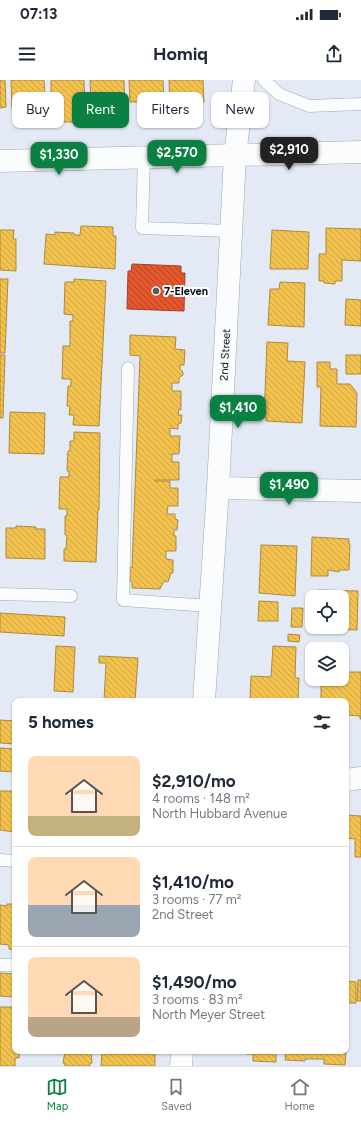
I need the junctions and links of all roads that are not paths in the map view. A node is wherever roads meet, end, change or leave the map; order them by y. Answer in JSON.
{"nodes":[{"id":1,"x":244,"y":80,"type":"edge"},
{"id":2,"x":264,"y":80,"type":"edge"},
{"id":3,"x":361,"y":104,"type":"edge"},
{"id":4,"x":361,"y":152,"type":"edge"},
{"id":5,"x":235,"y":156,"type":"junction"},
{"id":6,"x":144,"y":158,"type":"junction"},
{"id":7,"x":0,"y":160,"type":"edge"},
{"id":8,"x":231,"y":231,"type":"junction"},
{"id":9,"x":128,"y":368,"type":"dead end"},
{"id":10,"x":218,"y":488,"type":"junction"},
{"id":11,"x":361,"y":491,"type":"edge"},
{"id":12,"x":0,"y":594,"type":"edge"},
{"id":13,"x":70,"y":596,"type":"dead end"},
{"id":14,"x":210,"y":606,"type":"junction"},
{"id":15,"x":204,"y":698,"type":"edge"},
{"id":16,"x":361,"y":778,"type":"edge"},
{"id":17,"x":349,"y":780,"type":"edge"},
{"id":18,"x":0,"y":860,"type":"edge"},
{"id":19,"x":12,"y":861,"type":"edge"},
{"id":20,"x":0,"y":965,"type":"edge"},
{"id":21,"x":12,"y":965,"type":"edge"},
{"id":22,"x":182,"y":1054,"type":"edge"},
{"id":23,"x":182,"y":1066,"type":"edge"}],
"edges":[{"from":1,"to":5,"type":"street","name":"2nd Street"},
{"from":2,"to":3,"type":"lane"},
{"from":4,"to":5,"type":"street"},
{"from":5,"to":6,"type":"street"},
{"from":5,"to":8,"type":"street","name":"2nd Street"},
{"from":6,"to":7,"type":"street"},
{"from":6,"to":8,"type":"lane"},
{"from":8,"to":10,"type":"street","name":"2nd Street"},
{"from":9,"to":14,"type":"lane"},
{"from":10,"to":11,"type":"street"},
{"from":10,"to":14,"type":"street","name":"2nd Street"},
{"from":12,"to":13,"type":"lane"},
{"from":14,"to":15,"type":"street","name":"2nd Street"},
{"from":16,"to":17,"type":"street"},
{"from":18,"to":19,"type":"lane"},
{"from":20,"to":21,"type":"lane"},
{"from":22,"to":23,"type":"street"}]}
